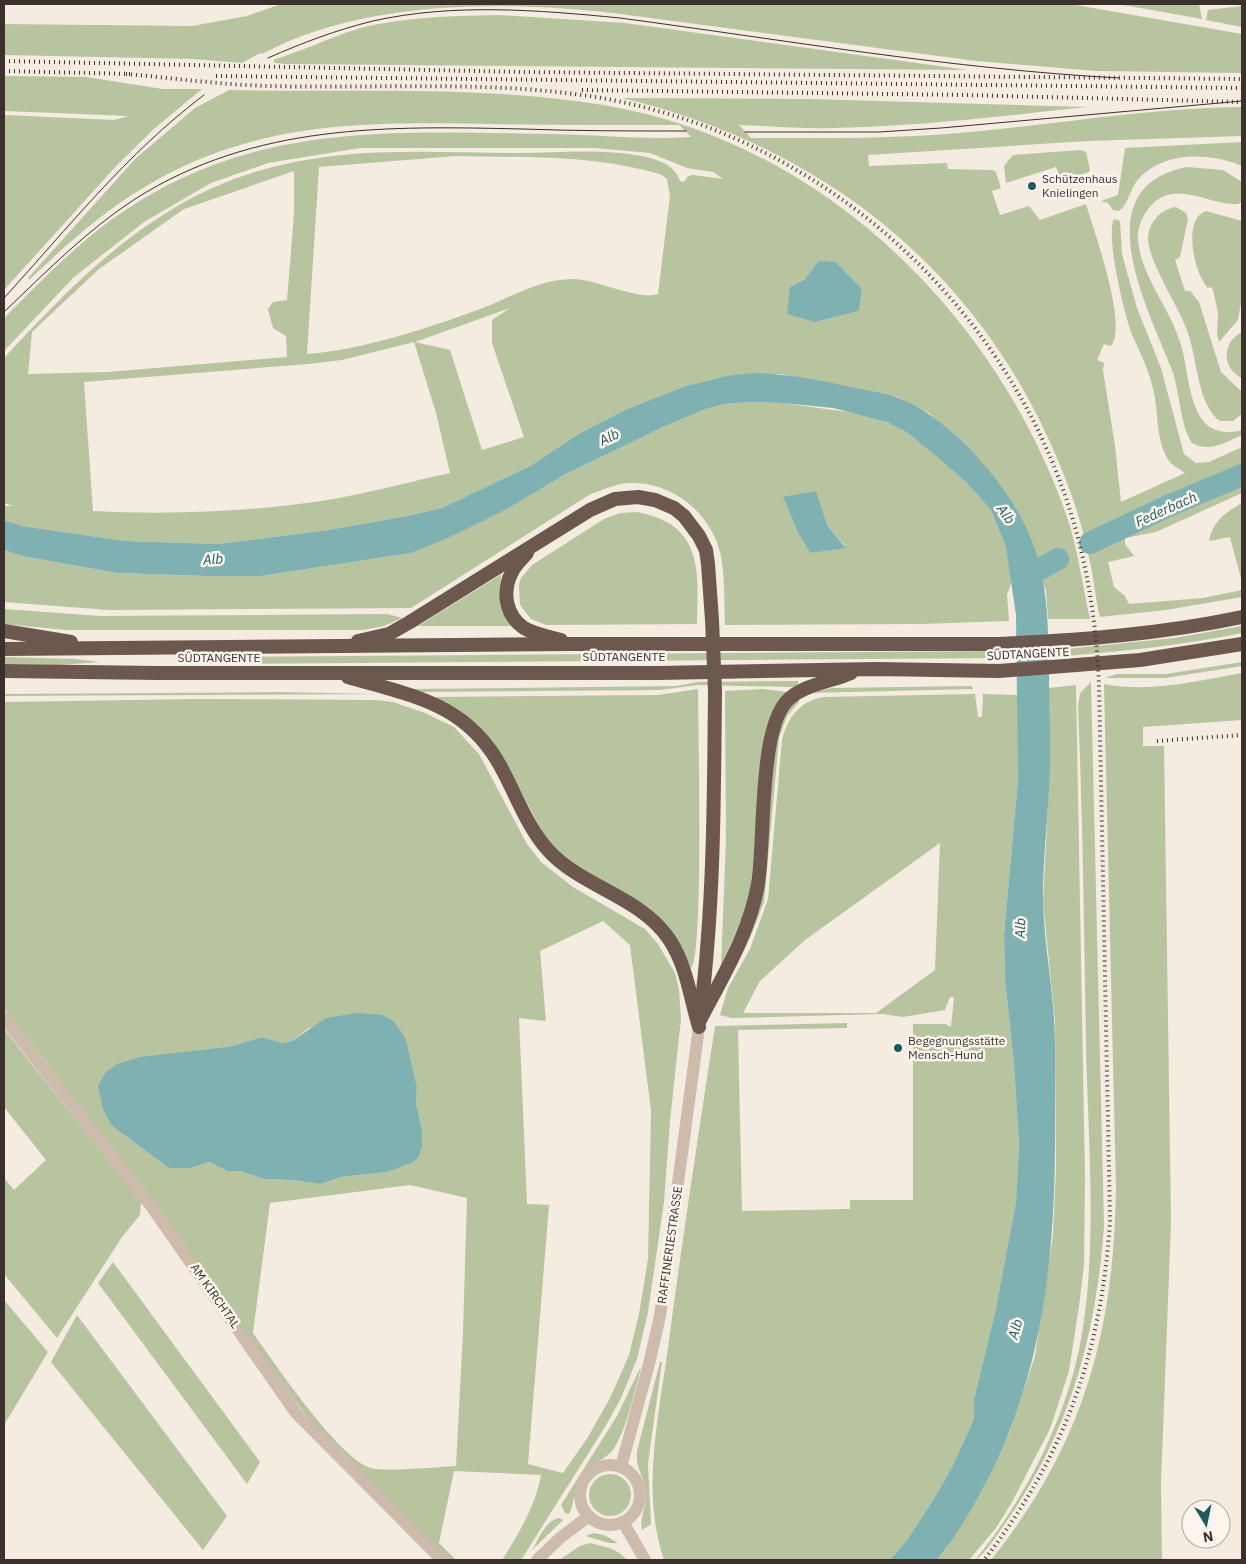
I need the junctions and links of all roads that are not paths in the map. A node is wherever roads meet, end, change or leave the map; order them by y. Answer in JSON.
{"nodes":[{"id":1,"x":551,"y":534,"type":"junction"},
{"id":2,"x":1242,"y":617,"type":"edge"},
{"id":3,"x":4,"y":631,"type":"edge"},
{"id":4,"x":572,"y":644,"type":"junction"},
{"id":5,"x":1242,"y":644,"type":"edge"},
{"id":6,"x":332,"y":647,"type":"junction"},
{"id":7,"x":111,"y":648,"type":"junction"},
{"id":8,"x":4,"y":649,"type":"edge"},
{"id":9,"x":861,"y":669,"type":"junction"},
{"id":10,"x":7,"y":672,"type":"edge"},
{"id":11,"x":333,"y":672,"type":"junction"},
{"id":12,"x":4,"y":1018,"type":"edge"},
{"id":13,"x":699,"y":1024,"type":"junction"},
{"id":14,"x":621,"y":1467,"type":"junction"},
{"id":15,"x":589,"y":1516,"type":"junction"},
{"id":16,"x":623,"y":1522,"type":"junction"},
{"id":17,"x":442,"y":1560,"type":"edge"},
{"id":18,"x":537,"y":1560,"type":"edge"},
{"id":19,"x":645,"y":1560,"type":"edge"}],
"edges":[{"from":1,"to":4,"type":"highway"},
{"from":1,"to":6,"type":"highway"},
{"from":1,"to":13,"type":"highway","bridge":true},
{"from":2,"to":4,"type":"highway","name":"SÜDTANGENTE"},
{"from":3,"to":7,"type":"highway"},
{"from":4,"to":6,"type":"highway","name":"SÜDTANGENTE"},
{"from":5,"to":9,"type":"highway","name":"SÜDTANGENTE"},
{"from":6,"to":7,"type":"highway","name":"SÜDTANGENTE"},
{"from":7,"to":8,"type":"highway","name":"SÜDTANGENTE"},
{"from":9,"to":11,"type":"highway","name":"SÜDTANGENTE"},
{"from":9,"to":13,"type":"highway"},
{"from":10,"to":11,"type":"highway","name":"SÜDTANGENTE"},
{"from":11,"to":13,"type":"highway"},
{"from":12,"to":17,"type":"street","name":"AM KIRCHTAL"},
{"from":13,"to":14,"type":"street","name":"RAFFINERIESTRASSE"},
{"from":14,"to":15,"type":"street"},
{"from":14,"to":16,"type":"street"},
{"from":15,"to":16,"type":"street"},
{"from":15,"to":18,"type":"street"},
{"from":16,"to":19,"type":"street"}]}
